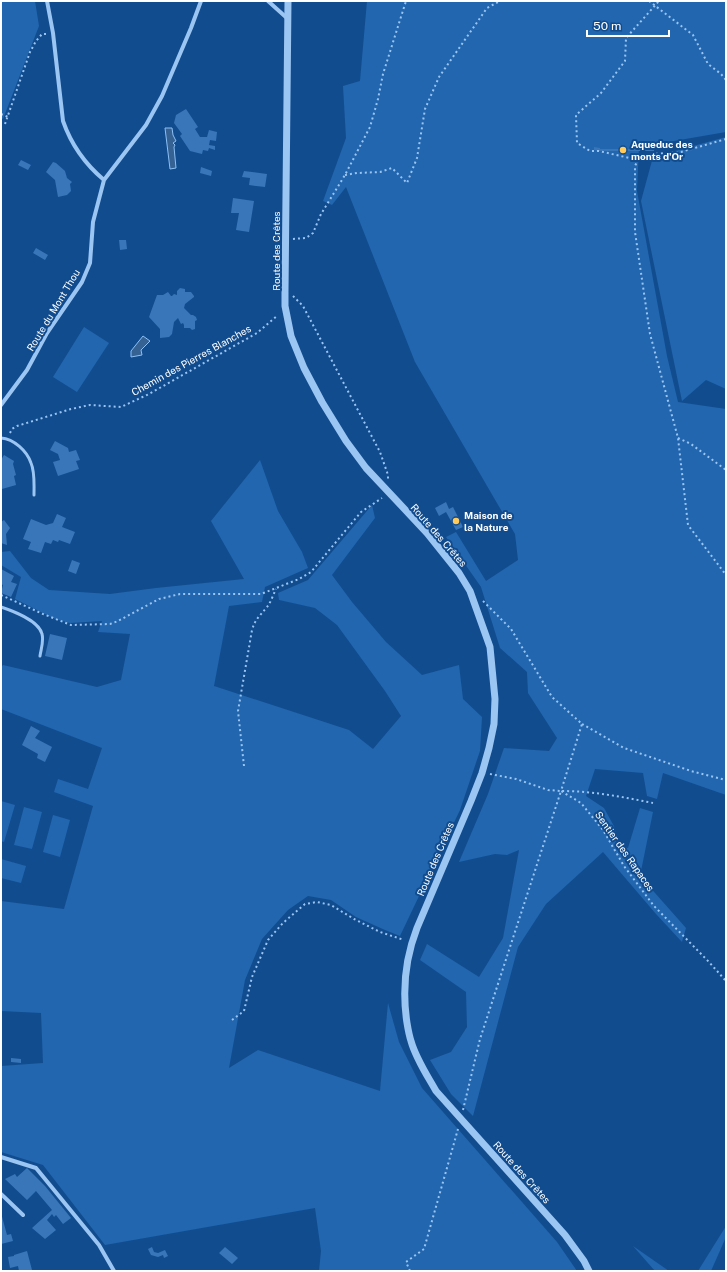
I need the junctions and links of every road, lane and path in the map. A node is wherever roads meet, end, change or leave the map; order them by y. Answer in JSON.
{"nodes":[{"id":1,"x":48,"y":1,"type":"edge"},
{"id":2,"x":201,"y":1,"type":"edge"},
{"id":3,"x":268,"y":1,"type":"edge"},
{"id":4,"x":288,"y":1,"type":"edge"},
{"id":5,"x":406,"y":1,"type":"edge"},
{"id":6,"x":500,"y":1,"type":"edge"},
{"id":7,"x":649,"y":1,"type":"edge"},
{"id":8,"x":660,"y":1,"type":"edge"},
{"id":9,"x":655,"y":6,"type":"junction"},
{"id":10,"x":288,"y":19,"type":"junction"},
{"id":11,"x":53,"y":33,"type":"junction"},
{"id":12,"x":726,"y":80,"type":"edge"},
{"id":13,"x":1,"y":114,"type":"edge"},
{"id":14,"x":8,"y":117,"type":"junction"},
{"id":15,"x":5,"y":124,"type":"dead end"},
{"id":16,"x":726,"y":139,"type":"edge"},
{"id":17,"x":638,"y":160,"type":"junction"},
{"id":18,"x":344,"y":175,"type":"junction"},
{"id":19,"x":104,"y":180,"type":"junction"},
{"id":20,"x":286,"y":240,"type":"junction"},
{"id":21,"x":285,"y":292,"type":"junction"},
{"id":22,"x":285,"y":306,"type":"junction"},
{"id":23,"x":1,"y":405,"type":"edge"},
{"id":24,"x":1,"y":438,"type":"edge"},
{"id":25,"x":7,"y":438,"type":"junction"},
{"id":26,"x":678,"y":438,"type":"junction"},
{"id":27,"x":726,"y":470,"type":"edge"},
{"id":28,"x":388,"y":493,"type":"junction"},
{"id":29,"x":34,"y":495,"type":"dead end"},
{"id":30,"x":726,"y":574,"type":"edge"},
{"id":31,"x":277,"y":588,"type":"junction"},
{"id":32,"x":1,"y":595,"type":"edge"},
{"id":33,"x":482,"y":601,"type":"dead end"},
{"id":34,"x":1,"y":607,"type":"edge"},
{"id":35,"x":40,"y":656,"type":"dead end"},
{"id":36,"x":582,"y":724,"type":"junction"},
{"id":37,"x":244,"y":766,"type":"dead end"},
{"id":38,"x":482,"y":773,"type":"junction"},
{"id":39,"x":726,"y":780,"type":"edge"},
{"id":40,"x":561,"y":791,"type":"junction"},
{"id":41,"x":654,"y":803,"type":"dead end"},
{"id":42,"x":411,"y":943,"type":"junction"},
{"id":43,"x":726,"y":980,"type":"edge"},
{"id":44,"x":232,"y":1020,"type":"dead end"},
{"id":45,"x":461,"y":1119,"type":"junction"},
{"id":46,"x":1,"y":1157,"type":"edge"},
{"id":47,"x":1,"y":1194,"type":"edge"},
{"id":48,"x":22,"y":1215,"type":"dead end"},
{"id":49,"x":114,"y":1271,"type":"edge"},
{"id":50,"x":410,"y":1271,"type":"edge"},
{"id":51,"x":588,"y":1271,"type":"edge"}],
"edges":[{"from":1,"to":11,"type":"street"},
{"from":2,"to":19,"type":"street","name":"Route du Mont Thou"},
{"from":3,"to":10,"type":"street"},
{"from":4,"to":10,"type":"street","name":"Route des Crêtes"},
{"from":5,"to":18,"type":"path"},
{"from":6,"to":18,"type":"path"},
{"from":7,"to":9,"type":"path"},
{"from":8,"to":9,"type":"path"},
{"from":9,"to":12,"type":"path"},
{"from":9,"to":17,"type":"path"},
{"from":10,"to":20,"type":"street","name":"Route des Crêtes"},
{"from":11,"to":14,"type":"path"},
{"from":11,"to":19,"type":"street"},
{"from":13,"to":14,"type":"path"},
{"from":14,"to":15,"type":"path"},
{"from":16,"to":17,"type":"path"},
{"from":17,"to":26,"type":"path"},
{"from":18,"to":20,"type":"path"},
{"from":19,"to":23,"type":"street","name":"Route du Mont Thou"},
{"from":20,"to":21,"type":"street","name":"Route des Crêtes"},
{"from":21,"to":22,"type":"street","name":"Route des Crêtes"},
{"from":21,"to":28,"type":"path"},
{"from":22,"to":25,"type":"path","name":"Chemin des Pierres Blanches"},
{"from":22,"to":28,"type":"street","name":"Route des Crêtes"},
{"from":24,"to":25,"type":"lane"},
{"from":25,"to":29,"type":"lane"},
{"from":26,"to":27,"type":"path"},
{"from":26,"to":30,"type":"path"},
{"from":28,"to":31,"type":"path"},
{"from":28,"to":38,"type":"street","name":"Route des Crêtes"},
{"from":31,"to":32,"type":"path"},
{"from":31,"to":37,"type":"path"},
{"from":33,"to":36,"type":"path"},
{"from":34,"to":35,"type":"lane"},
{"from":36,"to":39,"type":"path"},
{"from":36,"to":40,"type":"path"},
{"from":38,"to":40,"type":"path"},
{"from":38,"to":42,"type":"street","name":"Route des Crêtes"},
{"from":40,"to":41,"type":"path"},
{"from":40,"to":43,"type":"path","name":"Sentier des Rapaces"},
{"from":40,"to":45,"type":"path"},
{"from":42,"to":44,"type":"path"},
{"from":42,"to":45,"type":"street","name":"Route des Crêtes"},
{"from":45,"to":50,"type":"path"},
{"from":45,"to":51,"type":"street","name":"Route des Crêtes"},
{"from":46,"to":49,"type":"street"},
{"from":47,"to":48,"type":"street"}]}
